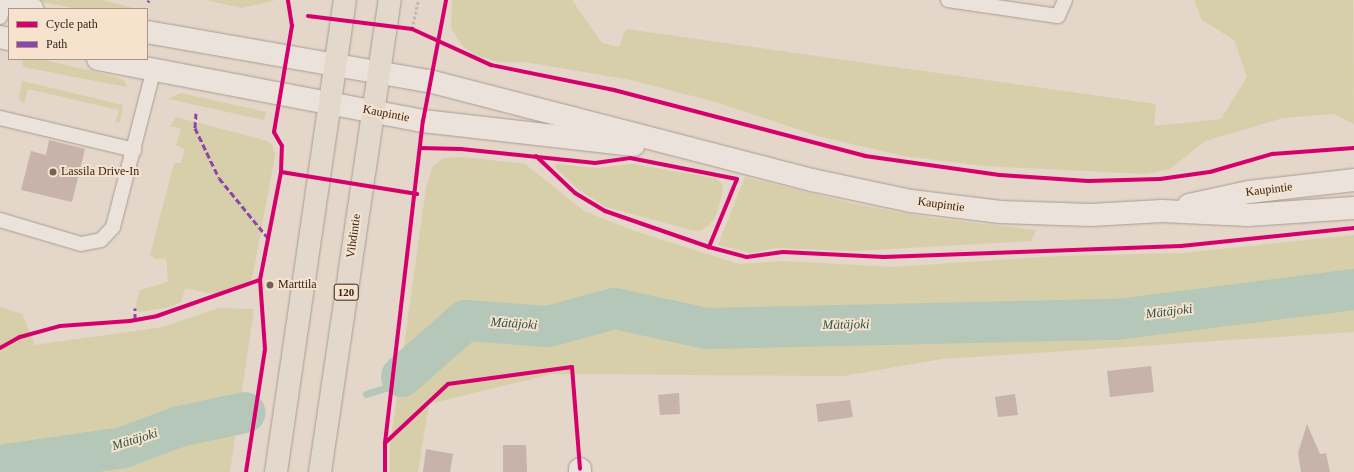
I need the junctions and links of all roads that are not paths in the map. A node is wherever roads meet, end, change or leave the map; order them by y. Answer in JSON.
{"nodes":[{"id":1,"x":345,"y":0,"type":"edge"},
{"id":2,"x":390,"y":0,"type":"edge"},
{"id":3,"x":948,"y":0,"type":"edge"},
{"id":4,"x":1065,"y":0,"type":"edge"},
{"id":5,"x":1015,"y":6,"type":"edge"},
{"id":6,"x":148,"y":32,"type":"edge"},
{"id":7,"x":104,"y":60,"type":"edge"},
{"id":8,"x":336,"y":66,"type":"junction"},
{"id":9,"x":154,"y":69,"type":"junction"},
{"id":10,"x":379,"y":74,"type":"junction"},
{"id":11,"x":330,"y":103,"type":"junction"},
{"id":12,"x":373,"y":111,"type":"junction"},
{"id":13,"x":0,"y":118,"type":"edge"},
{"id":14,"x":134,"y":150,"type":"junction"},
{"id":15,"x":725,"y":156,"type":"junction"},
{"id":16,"x":1354,"y":180,"type":"edge"},
{"id":17,"x":1354,"y":208,"type":"edge"},
{"id":18,"x":1162,"y":211,"type":"junction"},
{"id":19,"x":0,"y":220,"type":"edge"},
{"id":20,"x":276,"y":472,"type":"edge"},
{"id":21,"x":320,"y":472,"type":"edge"}],
"edges":[{"from":1,"to":8,"type":"main road"},
{"from":2,"to":10,"type":"main road","name":"Vihdintie","number":"120"},
{"from":3,"to":5,"type":"lane"},
{"from":4,"to":5,"type":"lane"},
{"from":6,"to":8,"type":"main road","name":"Kaupintie"},
{"from":7,"to":9,"type":"main road","name":"Kaupintie"},
{"from":8,"to":10,"type":"main road","name":"Kaupintie"},
{"from":8,"to":11,"type":"main road"},
{"from":9,"to":11,"type":"main road","name":"Kaupintie"},
{"from":9,"to":14,"type":"lane"},
{"from":10,"to":12,"type":"main road","name":"Vihdintie","number":"120"},
{"from":10,"to":15,"type":"main road","name":"Kaupintie"},
{"from":11,"to":12,"type":"main road","name":"Kaupintie"},
{"from":11,"to":20,"type":"main road"},
{"from":12,"to":15,"type":"main road","name":"Kaupintie"},
{"from":12,"to":21,"type":"main road","name":"Vihdintie","number":"120"},
{"from":13,"to":14,"type":"lane"},
{"from":14,"to":19,"type":"lane"},
{"from":15,"to":18,"type":"main road","name":"Kaupintie"},
{"from":16,"to":18,"type":"main road","name":"Kaupintie"},
{"from":17,"to":18,"type":"main road","name":"Kaupintie"}]}
